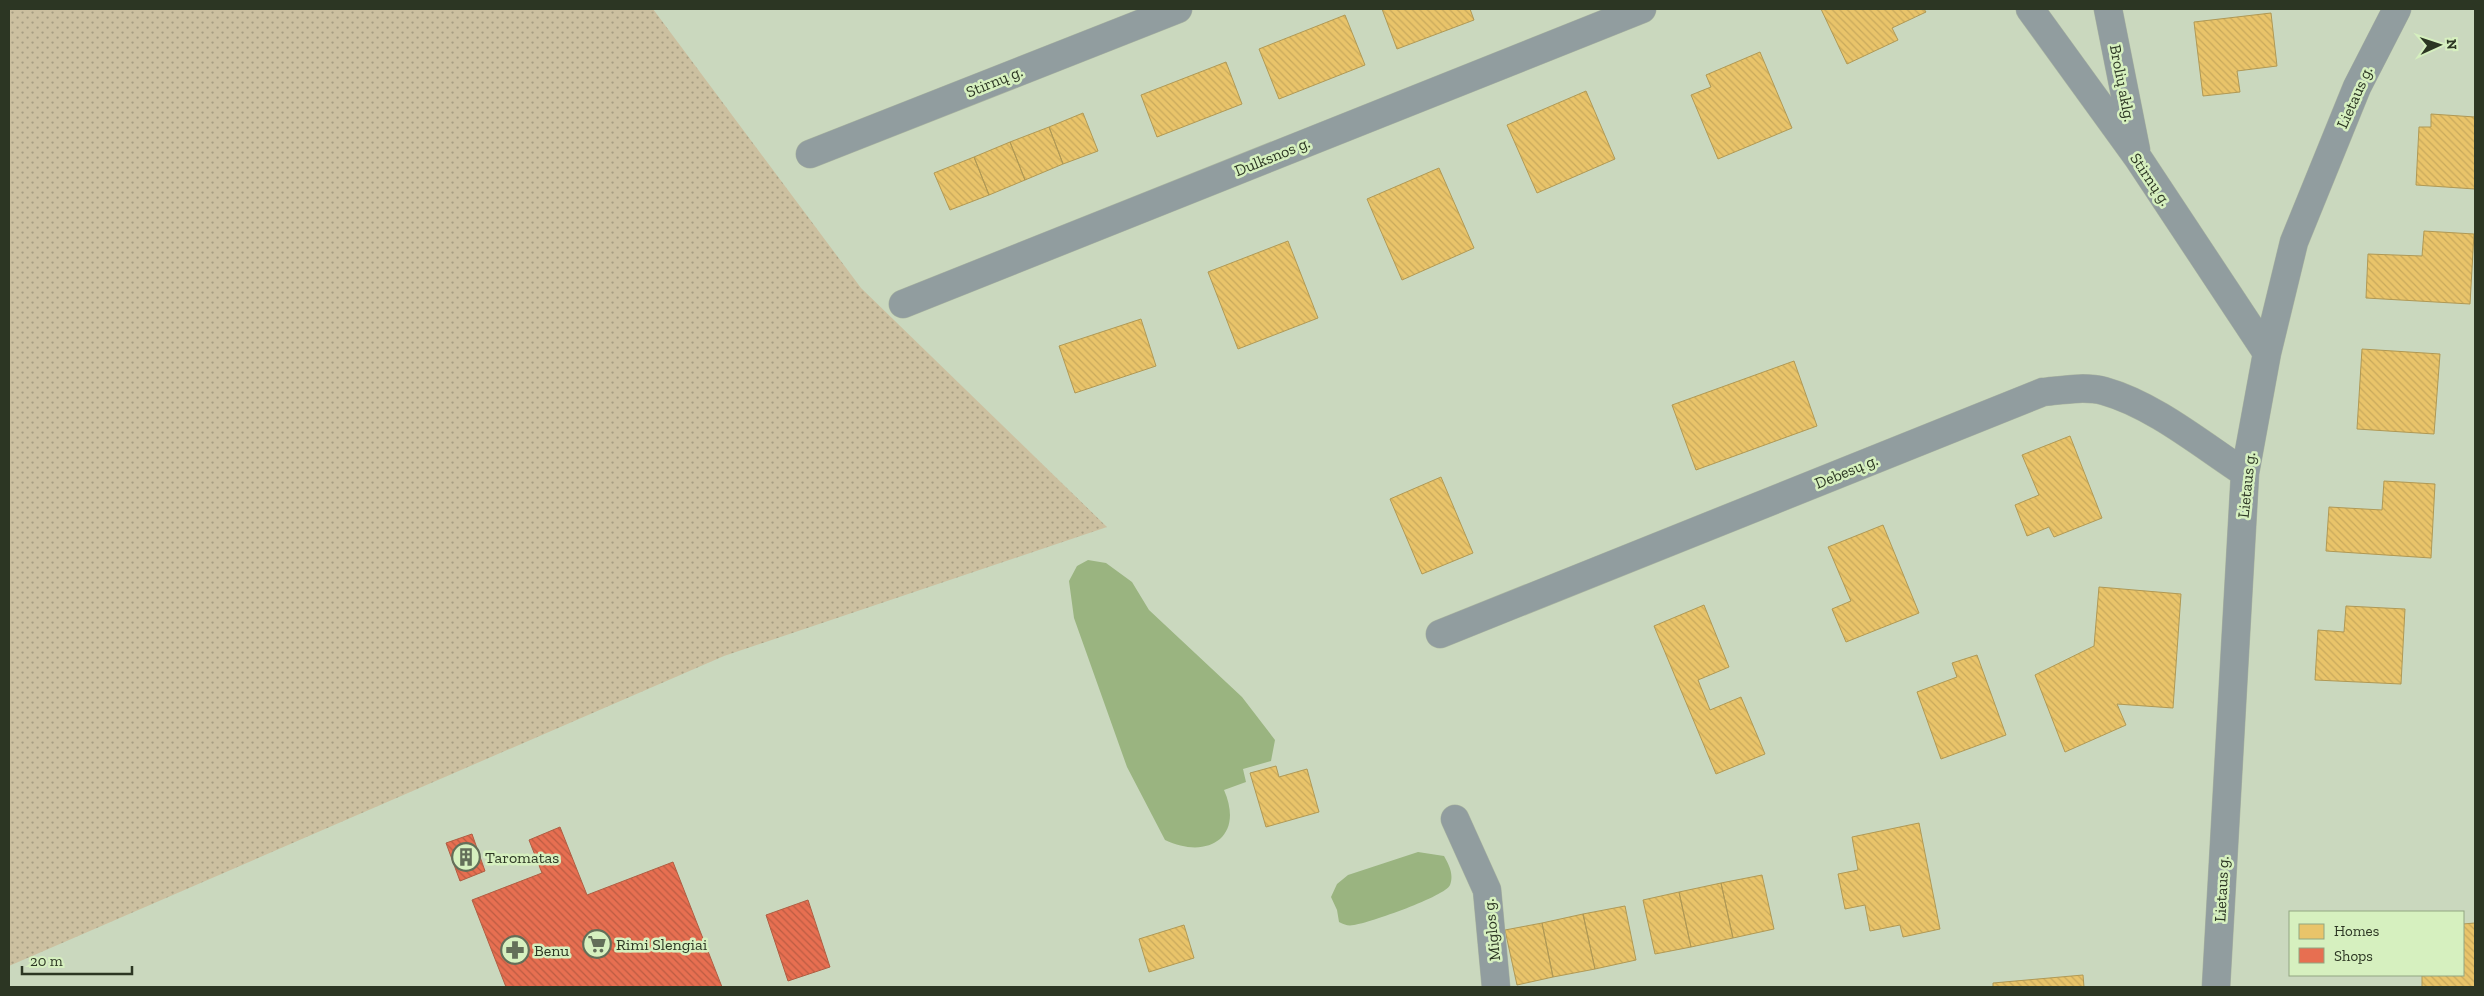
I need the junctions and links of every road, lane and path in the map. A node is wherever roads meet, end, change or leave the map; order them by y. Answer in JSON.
{"nodes":[{"id":1,"x":1178,"y":9,"type":"edge"},
{"id":2,"x":1642,"y":9,"type":"edge"},
{"id":3,"x":2030,"y":9,"type":"edge"},
{"id":4,"x":2108,"y":9,"type":"edge"},
{"id":5,"x":2397,"y":9,"type":"edge"},
{"id":6,"x":810,"y":154,"type":"dead end"},
{"id":7,"x":2138,"y":158,"type":"junction"},
{"id":8,"x":902,"y":304,"type":"dead end"},
{"id":9,"x":2266,"y":353,"type":"junction"},
{"id":10,"x":2245,"y":474,"type":"junction"},
{"id":11,"x":1440,"y":634,"type":"dead end"},
{"id":12,"x":1456,"y":818,"type":"dead end"},
{"id":13,"x":1496,"y":987,"type":"edge"},
{"id":14,"x":2216,"y":987,"type":"edge"}],
"edges":[{"from":1,"to":6,"type":"street","name":"Stirnų g."},
{"from":2,"to":8,"type":"street","name":"Dulksnos g."},
{"from":3,"to":7,"type":"street","name":"Stirnų g."},
{"from":4,"to":7,"type":"street","name":"Brolių aklg."},
{"from":5,"to":9,"type":"street","name":"Lietaus g."},
{"from":7,"to":9,"type":"street","name":"Stirnų g."},
{"from":9,"to":10,"type":"street","name":"Lietaus g."},
{"from":10,"to":11,"type":"street","name":"Debesų g."},
{"from":10,"to":14,"type":"street","name":"Lietaus g."},
{"from":12,"to":13,"type":"street","name":"Miglos g."}]}
